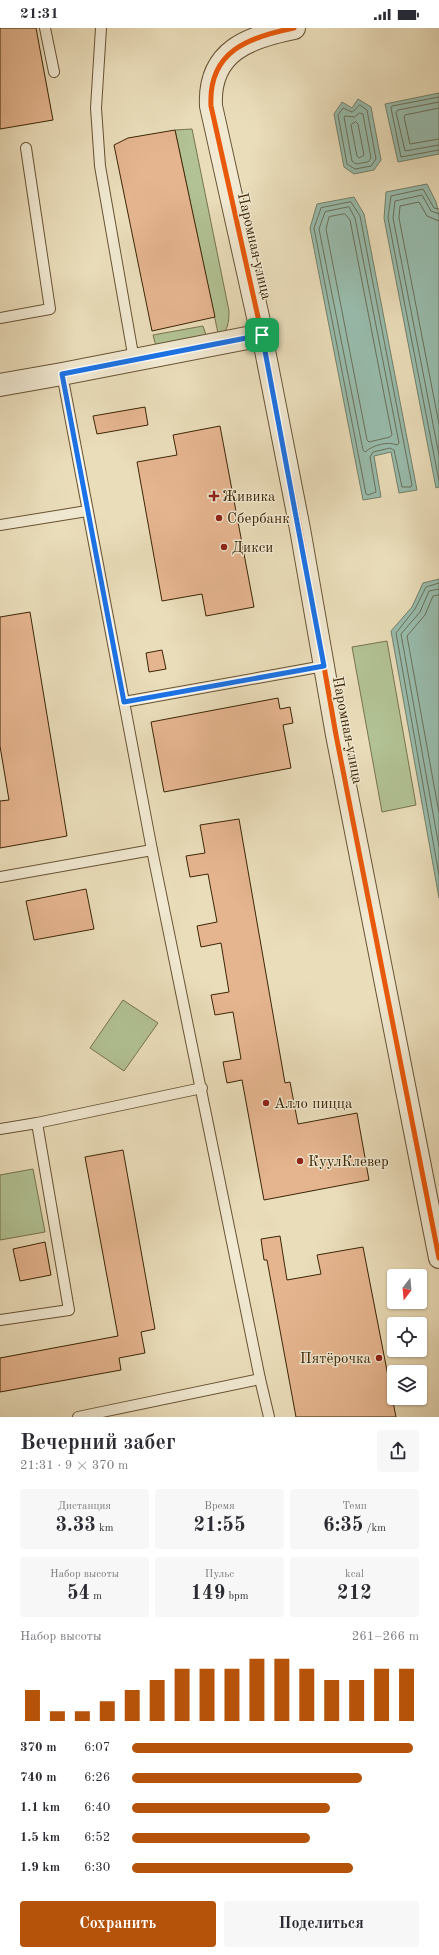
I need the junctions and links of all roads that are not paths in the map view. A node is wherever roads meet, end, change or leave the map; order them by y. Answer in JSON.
{"nodes":[{"id":1,"x":45,"y":28,"type":"edge"},
{"id":2,"x":101,"y":28,"type":"edge"},
{"id":3,"x":294,"y":28,"type":"edge"},
{"id":4,"x":54,"y":72,"type":"dead end"},
{"id":5,"x":26,"y":148,"type":"dead end"},
{"id":6,"x":0,"y":318,"type":"edge"},
{"id":7,"x":262,"y":335,"type":"junction"},
{"id":8,"x":134,"y":360,"type":"junction"},
{"id":9,"x":62,"y":374,"type":"junction"},
{"id":10,"x":0,"y":385,"type":"edge"},
{"id":11,"x":87,"y":511,"type":"junction"},
{"id":12,"x":0,"y":525,"type":"edge"},
{"id":13,"x":324,"y":666,"type":"junction"},
{"id":14,"x":124,"y":702,"type":"junction"},
{"id":15,"x":152,"y":850,"type":"junction"},
{"id":16,"x":0,"y":877,"type":"edge"},
{"id":17,"x":202,"y":1088,"type":"junction"},
{"id":18,"x":37,"y":1123,"type":"junction"},
{"id":19,"x":0,"y":1129,"type":"edge"},
{"id":20,"x":439,"y":1258,"type":"edge"},
{"id":21,"x":0,"y":1320,"type":"edge"},
{"id":22,"x":260,"y":1379,"type":"junction"},
{"id":23,"x":78,"y":1417,"type":"edge"},
{"id":24,"x":269,"y":1417,"type":"edge"}],
"edges":[{"from":1,"to":4,"type":"lane"},
{"from":2,"to":8,"type":"lane"},
{"from":3,"to":7,"type":"street","name":"Паромная улица"},
{"from":5,"to":6,"type":"lane"},
{"from":7,"to":8,"type":"street"},
{"from":7,"to":13,"type":"street","name":"Паромная улица"},
{"from":8,"to":9,"type":"street"},
{"from":9,"to":10,"type":"street"},
{"from":9,"to":11,"type":"lane"},
{"from":11,"to":12,"type":"lane"},
{"from":11,"to":14,"type":"lane"},
{"from":13,"to":14,"type":"lane"},
{"from":13,"to":20,"type":"street","name":"Паромная улица"},
{"from":14,"to":15,"type":"lane"},
{"from":15,"to":16,"type":"lane"},
{"from":15,"to":17,"type":"lane"},
{"from":17,"to":18,"type":"lane"},
{"from":17,"to":22,"type":"lane"},
{"from":18,"to":19,"type":"lane"},
{"from":18,"to":21,"type":"lane"},
{"from":22,"to":23,"type":"lane"},
{"from":22,"to":24,"type":"lane"}]}
